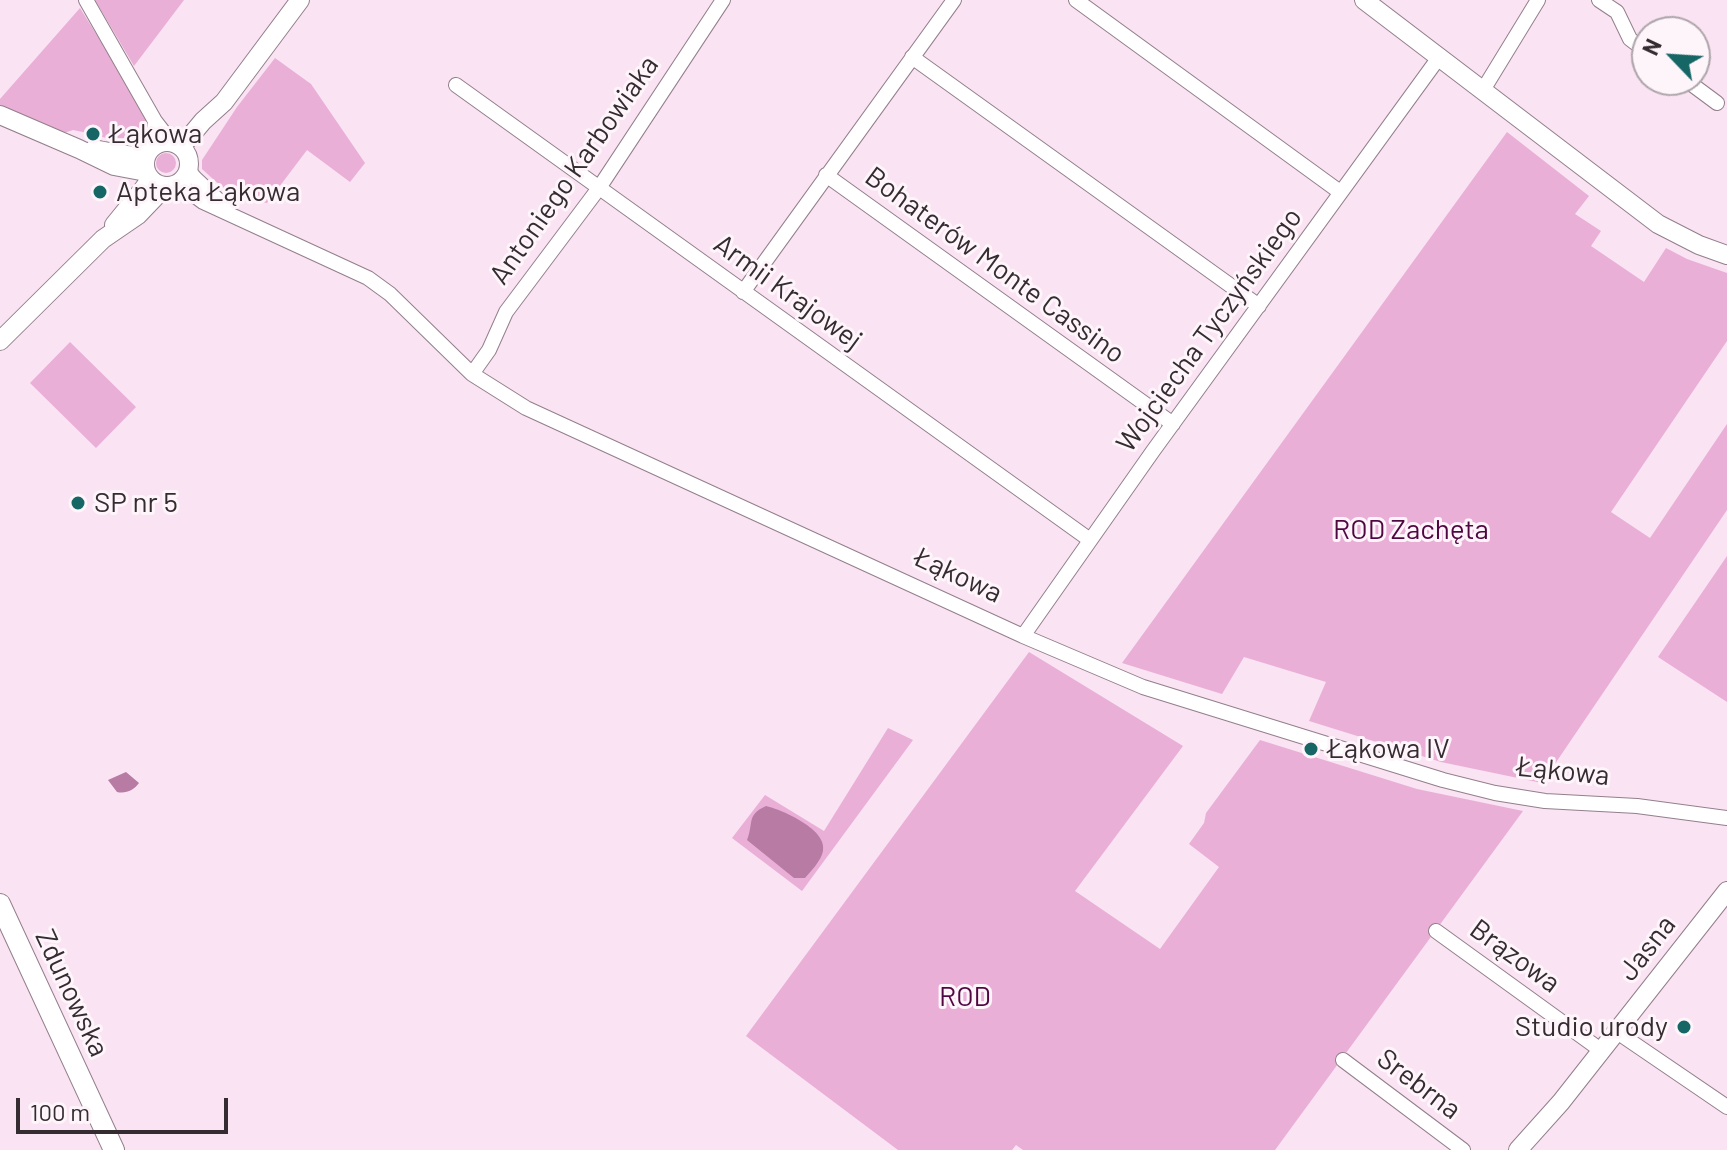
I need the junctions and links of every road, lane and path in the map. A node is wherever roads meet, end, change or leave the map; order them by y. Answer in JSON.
{"nodes":[{"id":1,"x":86,"y":0,"type":"edge"},
{"id":2,"x":300,"y":0,"type":"edge"},
{"id":3,"x":723,"y":0,"type":"edge"},
{"id":4,"x":954,"y":0,"type":"edge"},
{"id":5,"x":1076,"y":0,"type":"edge"},
{"id":6,"x":1364,"y":0,"type":"edge"},
{"id":7,"x":1538,"y":0,"type":"edge"},
{"id":8,"x":1599,"y":0,"type":"edge"},
{"id":9,"x":1631,"y":40,"type":"edge"},
{"id":10,"x":1440,"y":56,"type":"junction"},
{"id":11,"x":912,"y":57,"type":"junction"},
{"id":12,"x":456,"y":85,"type":"dead end"},
{"id":13,"x":1483,"y":90,"type":"junction"},
{"id":14,"x":1708,"y":96,"type":"edge"},
{"id":15,"x":1717,"y":103,"type":"dead end"},
{"id":16,"x":0,"y":115,"type":"edge"},
{"id":17,"x":154,"y":119,"type":"junction"},
{"id":18,"x":181,"y":154,"type":"junction"},
{"id":19,"x":149,"y":162,"type":"junction"},
{"id":20,"x":826,"y":175,"type":"junction"},
{"id":21,"x":172,"y":186,"type":"junction"},
{"id":22,"x":599,"y":188,"type":"junction"},
{"id":23,"x":1340,"y":192,"type":"junction"},
{"id":24,"x":233,"y":215,"type":"junction"},
{"id":25,"x":103,"y":239,"type":"junction"},
{"id":26,"x":1727,"y":255,"type":"edge"},
{"id":27,"x":743,"y":292,"type":"junction"},
{"id":28,"x":1259,"y":306,"type":"junction"},
{"id":29,"x":0,"y":341,"type":"edge"},
{"id":30,"x":472,"y":374,"type":"junction"},
{"id":31,"x":1173,"y":424,"type":"junction"},
{"id":32,"x":1090,"y":540,"type":"junction"},
{"id":33,"x":1023,"y":636,"type":"junction"},
{"id":34,"x":1727,"y":818,"type":"edge"},
{"id":35,"x":1727,"y":891,"type":"edge"},
{"id":36,"x":0,"y":904,"type":"edge"},
{"id":37,"x":1436,"y":931,"type":"dead end"},
{"id":38,"x":1617,"y":1032,"type":"junction"},
{"id":39,"x":1602,"y":1051,"type":"junction"},
{"id":40,"x":1343,"y":1060,"type":"dead end"},
{"id":41,"x":1727,"y":1107,"type":"edge"},
{"id":42,"x":114,"y":1150,"type":"edge"},
{"id":43,"x":1463,"y":1150,"type":"edge"},
{"id":44,"x":1518,"y":1150,"type":"edge"}],
"edges":[{"from":1,"to":17,"type":"street","name":"Łąkowa"},
{"from":2,"to":18,"type":"street"},
{"from":3,"to":22,"type":"street","name":"Antoniego Karbowiaka"},
{"from":4,"to":11,"type":"street"},
{"from":5,"to":23,"type":"street"},
{"from":6,"to":10,"type":"street"},
{"from":7,"to":13,"type":"street"},
{"from":8,"to":9,"type":"street"},
{"from":10,"to":13,"type":"street"},
{"from":10,"to":23,"type":"street","name":"Wojciecha Tyczyńskiego"},
{"from":11,"to":20,"type":"street"},
{"from":11,"to":28,"type":"street"},
{"from":12,"to":22,"type":"street","name":"Armii Krajowej"},
{"from":13,"to":26,"type":"street"},
{"from":14,"to":15,"type":"street"},
{"from":16,"to":19,"type":"street"},
{"from":17,"to":18,"type":"street","name":"Łąkowa"},
{"from":17,"to":19,"type":"street"},
{"from":18,"to":19,"type":"street"},
{"from":18,"to":21,"type":"street"},
{"from":18,"to":24,"type":"street","name":"Łąkowa"},
{"from":19,"to":21,"type":"street"},
{"from":19,"to":25,"type":"street"},
{"from":20,"to":27,"type":"street"},
{"from":20,"to":31,"type":"street","name":"Bohaterów Monte Cassino"},
{"from":21,"to":24,"type":"street","name":"Łąkowa"},
{"from":21,"to":25,"type":"street"},
{"from":22,"to":27,"type":"street","name":"Armii Krajowej"},
{"from":22,"to":30,"type":"street","name":"Antoniego Karbowiaka"},
{"from":23,"to":28,"type":"street","name":"Wojciecha Tyczyńskiego"},
{"from":24,"to":30,"type":"street","name":"Łąkowa"},
{"from":25,"to":29,"type":"street"},
{"from":27,"to":32,"type":"street","name":"Armii Krajowej"},
{"from":28,"to":31,"type":"street","name":"Wojciecha Tyczyńskiego"},
{"from":30,"to":33,"type":"street","name":"Łąkowa"},
{"from":31,"to":32,"type":"street","name":"Wojciecha Tyczyńskiego"},
{"from":32,"to":33,"type":"street","name":"Wojciecha Tyczyńskiego"},
{"from":33,"to":34,"type":"street","name":"Łąkowa"},
{"from":35,"to":38,"type":"street","name":"Jasna"},
{"from":36,"to":42,"type":"main road","name":"Zdunowska"},
{"from":37,"to":39,"type":"street","name":"Brązowa"},
{"from":38,"to":39,"type":"street","name":"Jasna"},
{"from":38,"to":41,"type":"street"},
{"from":39,"to":44,"type":"street","name":"Jasna"},
{"from":40,"to":43,"type":"street","name":"Srebrna"}]}
